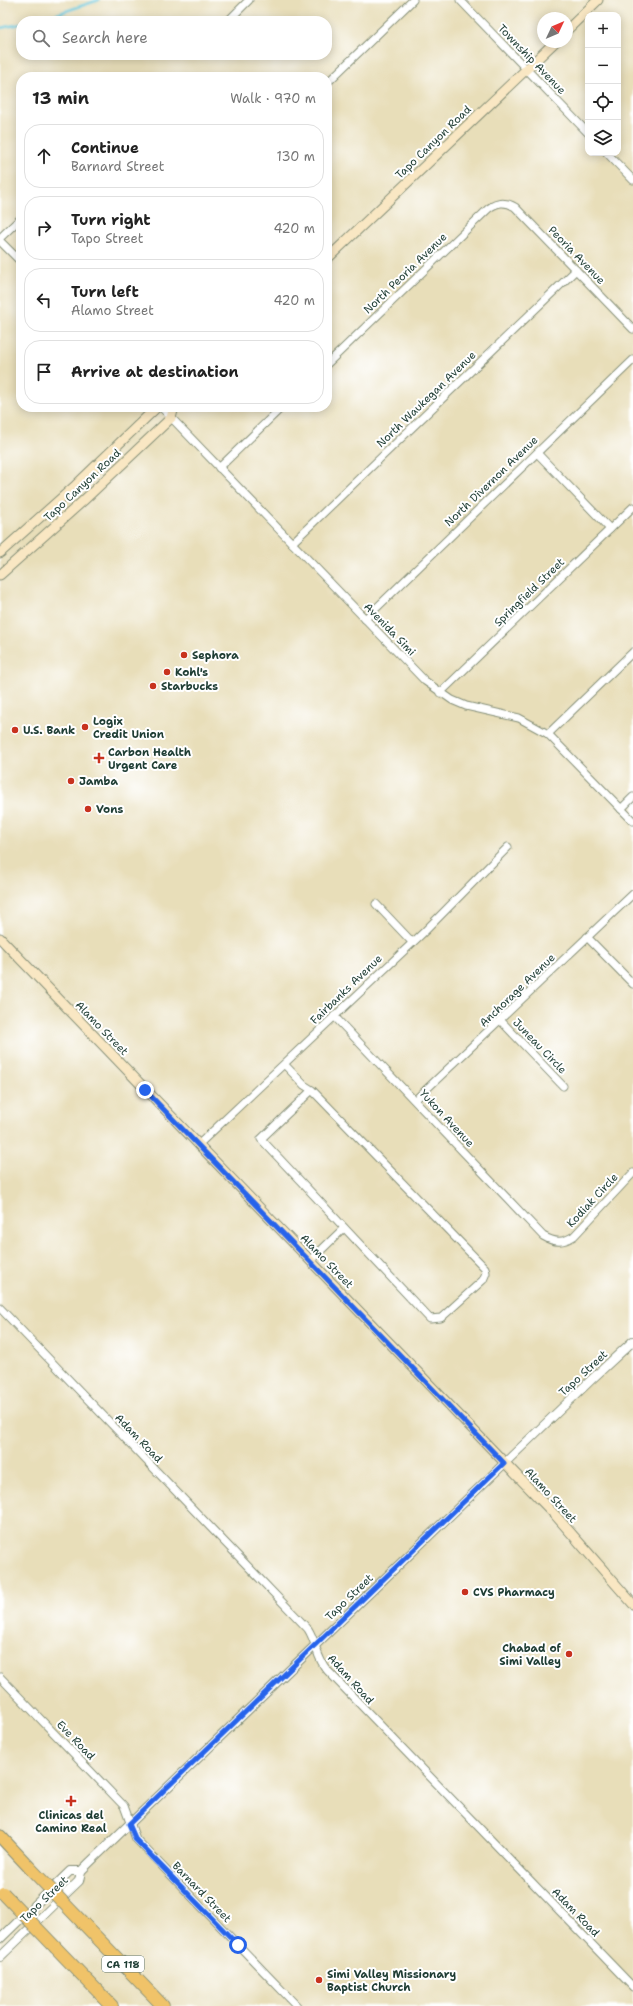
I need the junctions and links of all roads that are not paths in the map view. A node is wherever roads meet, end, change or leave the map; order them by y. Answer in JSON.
{"nodes":[{"id":1,"x":249,"y":0,"type":"edge"},
{"id":2,"x":413,"y":0,"type":"edge"},
{"id":3,"x":460,"y":0,"type":"edge"},
{"id":4,"x":598,"y":0,"type":"edge"},
{"id":5,"x":233,"y":16,"type":"edge"},
{"id":6,"x":573,"y":24,"type":"edge"},
{"id":7,"x":549,"y":48,"type":"edge"},
{"id":8,"x":527,"y":70,"type":"junction"},
{"id":9,"x":332,"y":78,"type":"edge"},
{"id":10,"x":585,"y":130,"type":"edge"},
{"id":11,"x":610,"y":156,"type":"edge"},
{"id":12,"x":633,"y":180,"type":"edge"},
{"id":13,"x":502,"y":203,"type":"joint"},
{"id":14,"x":16,"y":223,"type":"edge"},
{"id":15,"x":0,"y":239,"type":"edge"},
{"id":16,"x":332,"y":254,"type":"edge"},
{"id":17,"x":16,"y":257,"type":"edge"},
{"id":18,"x":576,"y":270,"type":"junction"},
{"id":19,"x":633,"y":329,"type":"edge"},
{"id":20,"x":332,"y":359,"type":"edge"},
{"id":21,"x":633,"y":360,"type":"edge"},
{"id":22,"x":152,"y":412,"type":"edge"},
{"id":23,"x":166,"y":412,"type":"edge"},
{"id":24,"x":173,"y":412,"type":"edge"},
{"id":25,"x":277,"y":412,"type":"edge"},
{"id":26,"x":171,"y":418,"type":"junction"},
{"id":27,"x":537,"y":453,"type":"junction"},
{"id":28,"x":219,"y":468,"type":"junction"},
{"id":29,"x":633,"y":507,"type":"edge"},
{"id":30,"x":610,"y":529,"type":"junction"},
{"id":31,"x":292,"y":543,"type":"junction"},
{"id":32,"x":0,"y":553,"type":"edge"},
{"id":33,"x":0,"y":575,"type":"edge"},
{"id":34,"x":365,"y":619,"type":"junction"},
{"id":35,"x":633,"y":652,"type":"edge"},
{"id":36,"x":440,"y":693,"type":"junction"},
{"id":37,"x":548,"y":734,"type":"junction"},
{"id":38,"x":633,"y":797,"type":"edge"},
{"id":39,"x":621,"y":808,"type":"junction"},
{"id":40,"x":633,"y":821,"type":"edge"},
{"id":41,"x":508,"y":847,"type":"dead end"},
{"id":42,"x":633,"y":894,"type":"edge"},
{"id":43,"x":376,"y":904,"type":"dead end"},
{"id":44,"x":587,"y":937,"type":"junction"},
{"id":45,"x":0,"y":938,"type":"edge"},
{"id":46,"x":412,"y":942,"type":"junction"},
{"id":47,"x":633,"y":984,"type":"edge"},
{"id":48,"x":334,"y":1016,"type":"junction"},
{"id":49,"x":500,"y":1021,"type":"junction"},
{"id":50,"x":284,"y":1065,"type":"junction"},
{"id":51,"x":563,"y":1086,"type":"dead end"},
{"id":52,"x":312,"y":1090,"type":"junction"},
{"id":53,"x":415,"y":1100,"type":"junction"},
{"id":54,"x":198,"y":1145,"type":"junction"},
{"id":55,"x":633,"y":1174,"type":"edge"},
{"id":56,"x":344,"y":1228,"type":"junction"},
{"id":57,"x":544,"y":1236,"type":"joint"},
{"id":58,"x":310,"y":1261,"type":"junction"},
{"id":59,"x":0,"y":1308,"type":"edge"},
{"id":60,"x":633,"y":1341,"type":"edge"},
{"id":61,"x":504,"y":1463,"type":"junction"},
{"id":62,"x":633,"y":1604,"type":"edge"},
{"id":63,"x":316,"y":1644,"type":"junction"},
{"id":64,"x":0,"y":1677,"type":"edge"},
{"id":65,"x":129,"y":1824,"type":"junction"},
{"id":66,"x":0,"y":1836,"type":"edge"},
{"id":67,"x":81,"y":1870,"type":"junction"},
{"id":68,"x":2,"y":1892,"type":"edge"},
{"id":69,"x":0,"y":1939,"type":"edge"},
{"id":70,"x":0,"y":1957,"type":"edge"},
{"id":71,"x":633,"y":1987,"type":"edge"},
{"id":72,"x":112,"y":2006,"type":"edge"},
{"id":73,"x":163,"y":2006,"type":"edge"},
{"id":74,"x":297,"y":2006,"type":"edge"}],
"edges":[{"from":1,"to":5,"type":"street"},
{"from":2,"to":9,"type":"street"},
{"from":3,"to":8,"type":"street","name":"Township Avenue"},
{"from":4,"to":6,"type":"main road"},
{"from":7,"to":8,"type":"main road","name":"Tapo Canyon Road"},
{"from":8,"to":10,"type":"street","name":"Township Avenue"},
{"from":8,"to":16,"type":"main road","name":"Tapo Canyon Road"},
{"from":11,"to":12,"type":"street"},
{"from":13,"to":18,"type":"street","name":"Peoria Avenue"},
{"from":13,"to":20,"type":"street","name":"North Peoria Avenue"},
{"from":14,"to":15,"type":"street"},
{"from":15,"to":17,"type":"street"},
{"from":18,"to":19,"type":"street","name":"Peoria Avenue"},
{"from":18,"to":31,"type":"street","name":"North Waukegan Avenue"},
{"from":21,"to":27,"type":"street","name":"North Divernon Avenue"},
{"from":22,"to":32,"type":"main road","name":"Tapo Canyon Road"},
{"from":23,"to":26,"type":"street","name":"Avenida Simi"},
{"from":24,"to":26,"type":"main road"},
{"from":25,"to":28,"type":"street"},
{"from":26,"to":28,"type":"street","name":"Avenida Simi"},
{"from":26,"to":33,"type":"main road","name":"Tapo Canyon Road"},
{"from":27,"to":30,"type":"street"},
{"from":27,"to":34,"type":"street","name":"North Divernon Avenue"},
{"from":28,"to":31,"type":"street","name":"Avenida Simi"},
{"from":29,"to":30,"type":"street","name":"Springfield Street"},
{"from":30,"to":36,"type":"street","name":"Springfield Street"},
{"from":31,"to":34,"type":"street","name":"Avenida Simi"},
{"from":34,"to":36,"type":"street","name":"Avenida Simi"},
{"from":35,"to":37,"type":"street"},
{"from":36,"to":37,"type":"street","name":"Avenida Simi"},
{"from":37,"to":39,"type":"street","name":"Avenida Simi"},
{"from":38,"to":39,"type":"street"},
{"from":39,"to":40,"type":"street","name":"Avenida Simi"},
{"from":41,"to":46,"type":"street","name":"Fairbanks Avenue"},
{"from":42,"to":44,"type":"street","name":"Anchorage Avenue"},
{"from":43,"to":46,"type":"street"},
{"from":44,"to":47,"type":"street"},
{"from":44,"to":49,"type":"street","name":"Anchorage Avenue"},
{"from":45,"to":54,"type":"main road","name":"Alamo Street"},
{"from":46,"to":48,"type":"street","name":"Fairbanks Avenue"},
{"from":48,"to":50,"type":"street","name":"Fairbanks Avenue"},
{"from":48,"to":53,"type":"street","name":"Yukon Avenue"},
{"from":49,"to":51,"type":"street","name":"Juneau Circle"},
{"from":49,"to":53,"type":"street","name":"Anchorage Avenue"},
{"from":50,"to":52,"type":"street"},
{"from":50,"to":54,"type":"street","name":"Fairbanks Avenue"},
{"from":52,"to":56,"type":"street"},
{"from":52,"to":56,"type":"street"},
{"from":53,"to":57,"type":"street","name":"Yukon Avenue"},
{"from":54,"to":58,"type":"main road","name":"Alamo Street"},
{"from":55,"to":57,"type":"street","name":"Kodiak Circle"},
{"from":56,"to":58,"type":"street"},
{"from":58,"to":61,"type":"main road","name":"Alamo Street"},
{"from":59,"to":63,"type":"street","name":"Adam Road"},
{"from":60,"to":61,"type":"street","name":"Tapo Street"},
{"from":61,"to":62,"type":"main road","name":"Alamo Street"},
{"from":61,"to":63,"type":"street","name":"Tapo Street"},
{"from":63,"to":65,"type":"street","name":"Tapo Street"},
{"from":63,"to":71,"type":"street","name":"Adam Road"},
{"from":64,"to":65,"type":"street","name":"Eve Road"},
{"from":65,"to":67,"type":"street","name":"Tapo Street"},
{"from":65,"to":74,"type":"street","name":"Barnard Street"},
{"from":66,"to":73,"type":"highway","number":"CA 118","bridge":true},
{"from":67,"to":69,"type":"street","name":"Tapo Street"},
{"from":67,"to":70,"type":"street","name":"Tapo Street"},
{"from":68,"to":72,"type":"highway","bridge":true}]}
